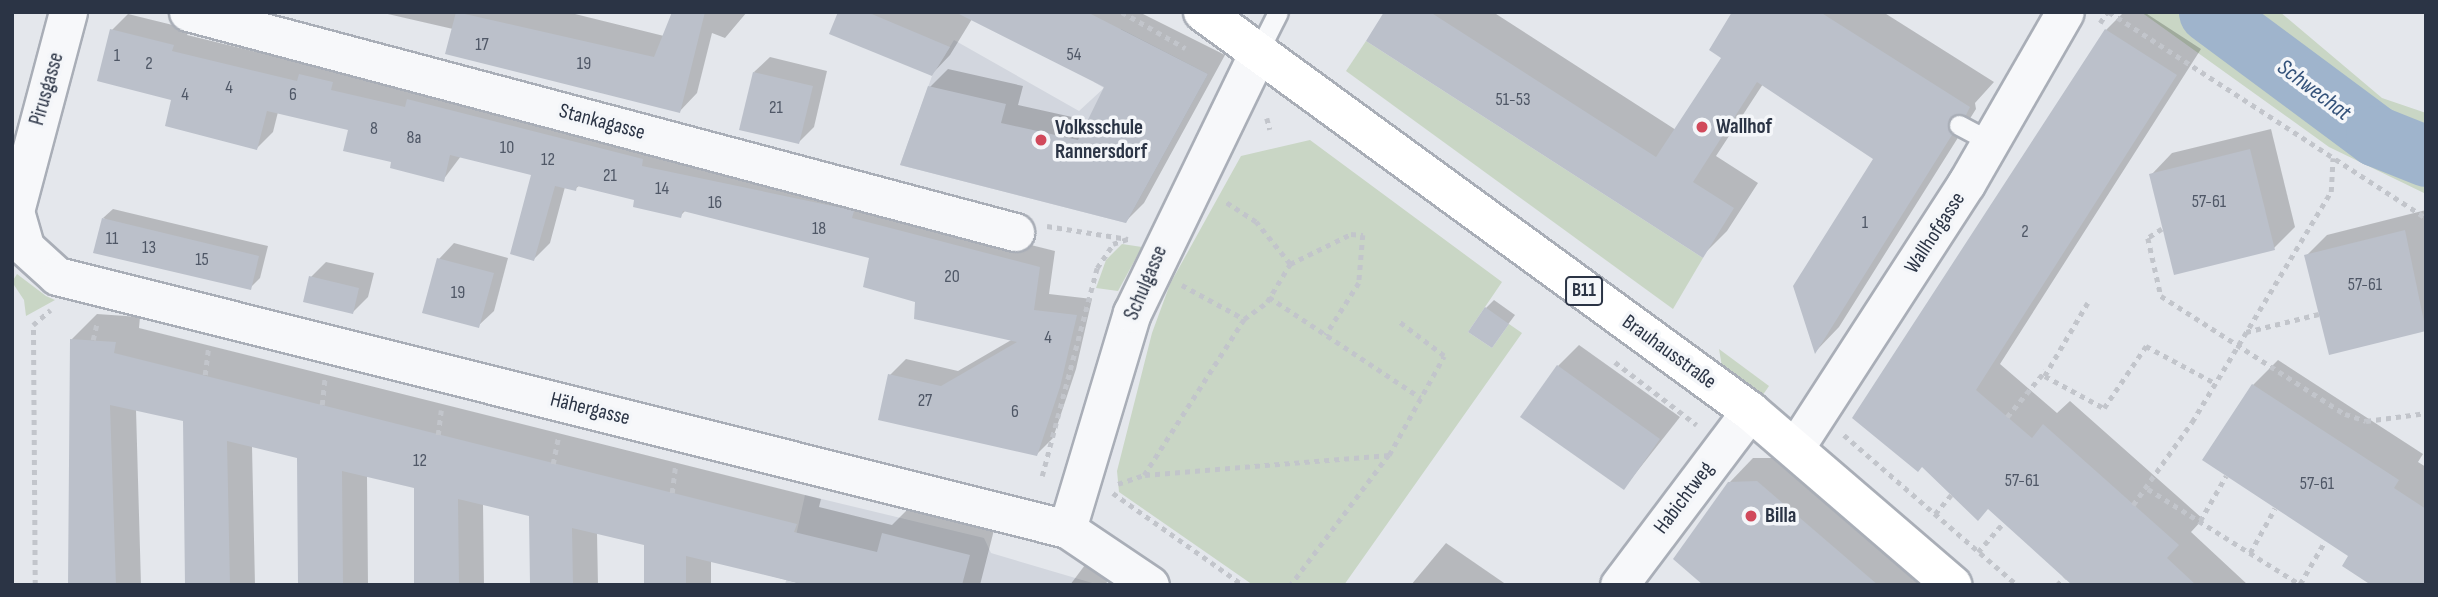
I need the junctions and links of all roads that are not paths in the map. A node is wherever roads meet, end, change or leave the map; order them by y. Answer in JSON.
{"nodes":[{"id":1,"x":68,"y":12,"type":"edge"},
{"id":2,"x":188,"y":12,"type":"edge"},
{"id":3,"x":1203,"y":12,"type":"edge"},
{"id":4,"x":1278,"y":12,"type":"edge"},
{"id":5,"x":2064,"y":12,"type":"edge"},
{"id":6,"x":1259,"y":50,"type":"junction"},
{"id":7,"x":1959,"y":125,"type":"dead end"},
{"id":8,"x":1992,"y":142,"type":"junction"},
{"id":9,"x":1015,"y":232,"type":"road end"},
{"id":10,"x":25,"y":247,"type":"joint"},
{"id":11,"x":1750,"y":411,"type":"junction"},
{"id":12,"x":1795,"y":448,"type":"junction"},
{"id":13,"x":1067,"y":529,"type":"junction"},
{"id":14,"x":1150,"y":585,"type":"edge"},
{"id":15,"x":1619,"y":585,"type":"edge"},
{"id":16,"x":1952,"y":585,"type":"edge"}],
"edges":[{"from":1,"to":10,"type":"street","name":"Pirusgasse"},
{"from":2,"to":9,"type":"street","name":"Stankagasse"},
{"from":3,"to":6,"type":"main road","name":"Brauhausstraße","number":"B11"},
{"from":4,"to":6,"type":"lane"},
{"from":5,"to":8,"type":"street","name":"Wallhofgasse"},
{"from":6,"to":11,"type":"main road","name":"Brauhausstraße","number":"B11"},
{"from":6,"to":13,"type":"street","name":"Schulgasse"},
{"from":7,"to":8,"type":"lane"},
{"from":8,"to":12,"type":"street","name":"Wallhofgasse"},
{"from":10,"to":13,"type":"street","name":"Hähergasse"},
{"from":11,"to":12,"type":"main road","name":"Brauhausstraße","number":"B11"},
{"from":11,"to":15,"type":"street","name":"Habichtweg"},
{"from":12,"to":16,"type":"main road","name":"Brauhausstraße","number":"B11"},
{"from":13,"to":14,"type":"street","name":"Hähergasse"}]}
